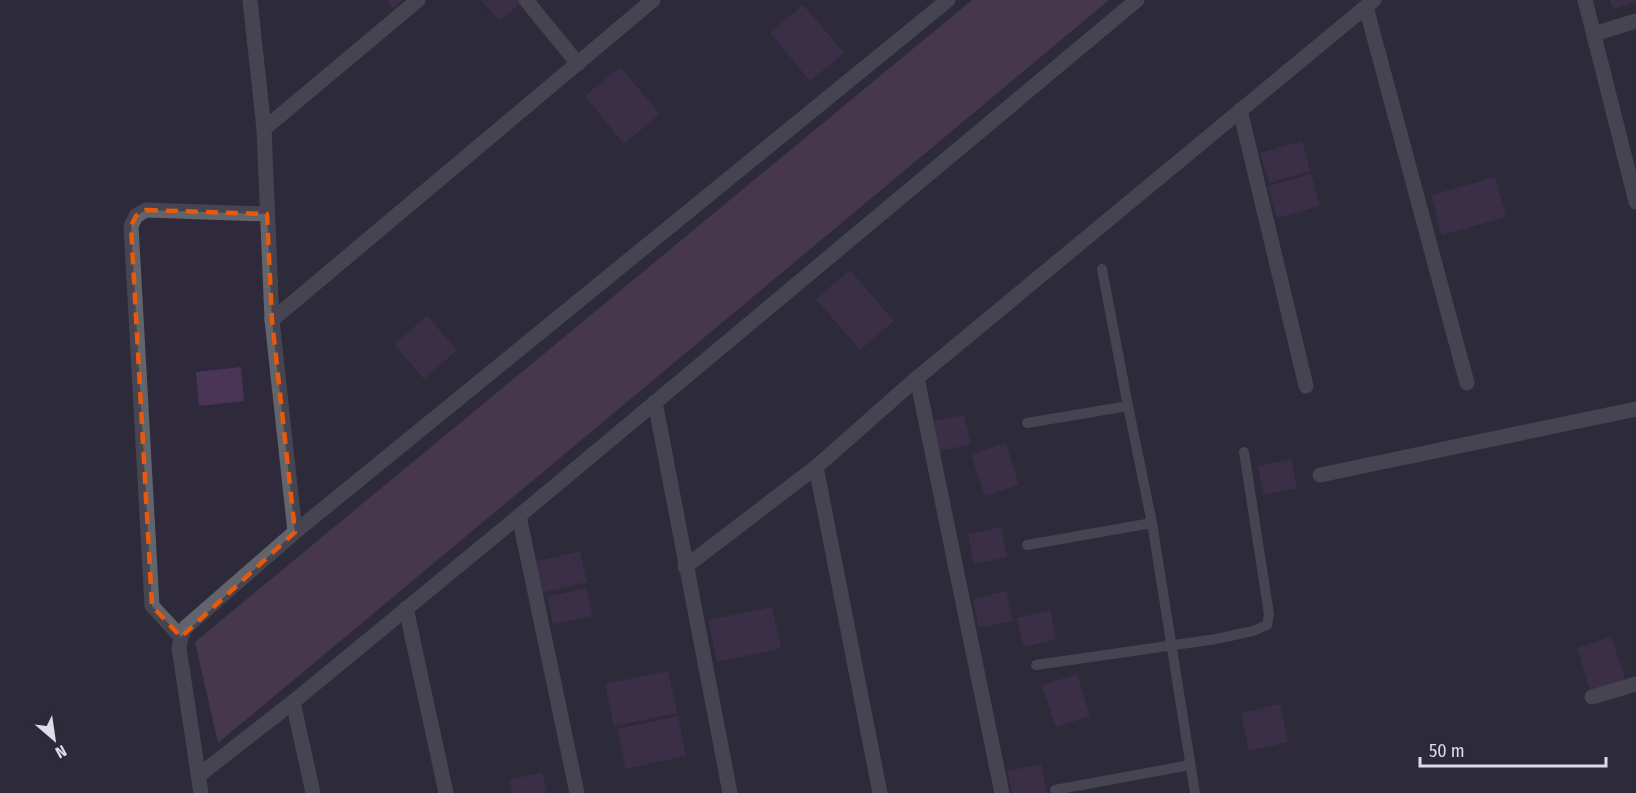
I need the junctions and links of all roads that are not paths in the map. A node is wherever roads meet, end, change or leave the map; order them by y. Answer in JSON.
{"nodes":[{"id":1,"x":250,"y":0,"type":"edge"},
{"id":2,"x":418,"y":0,"type":"edge"},
{"id":3,"x":526,"y":0,"type":"edge"},
{"id":4,"x":653,"y":0,"type":"edge"},
{"id":5,"x":948,"y":0,"type":"edge"},
{"id":6,"x":1137,"y":0,"type":"edge"},
{"id":7,"x":1585,"y":0,"type":"edge"},
{"id":8,"x":1370,"y":3,"type":"edge"},
{"id":9,"x":1636,"y":21,"type":"edge"},
{"id":10,"x":1594,"y":34,"type":"junction"},
{"id":11,"x":578,"y":64,"type":"junction"},
{"id":12,"x":1240,"y":110,"type":"junction"},
{"id":13,"x":264,"y":129,"type":"junction"},
{"id":14,"x":1630,"y":154,"type":"edge"},
{"id":15,"x":1636,"y":202,"type":"edge"},
{"id":16,"x":267,"y":214,"type":"junction"},
{"id":17,"x":1102,"y":269,"type":"dead end"},
{"id":18,"x":272,"y":320,"type":"junction"},
{"id":19,"x":917,"y":378,"type":"junction"},
{"id":20,"x":1467,"y":383,"type":"dead end"},
{"id":21,"x":1306,"y":386,"type":"dead end"},
{"id":22,"x":655,"y":402,"type":"junction"},
{"id":23,"x":1128,"y":406,"type":"junction"},
{"id":24,"x":1636,"y":409,"type":"edge"},
{"id":25,"x":1028,"y":423,"type":"dead end"},
{"id":26,"x":1244,"y":452,"type":"dead end"},
{"id":27,"x":816,"y":467,"type":"junction"},
{"id":28,"x":1320,"y":476,"type":"dead end"},
{"id":29,"x":519,"y":516,"type":"junction"},
{"id":30,"x":1152,"y":523,"type":"junction"},
{"id":31,"x":295,"y":532,"type":"junction"},
{"id":32,"x":1027,"y":545,"type":"dead end"},
{"id":33,"x":686,"y":567,"type":"junction"},
{"id":34,"x":406,"y":608,"type":"junction"},
{"id":35,"x":181,"y":637,"type":"junction"},
{"id":36,"x":1171,"y":645,"type":"junction"},
{"id":37,"x":1036,"y":665,"type":"dead end"},
{"id":38,"x":1636,"y":684,"type":"edge"},
{"id":39,"x":1592,"y":697,"type":"dead end"},
{"id":40,"x":293,"y":702,"type":"junction"},
{"id":41,"x":1191,"y":765,"type":"junction"},
{"id":42,"x":198,"y":776,"type":"junction"},
{"id":43,"x":1055,"y":789,"type":"dead end"},
{"id":44,"x":201,"y":793,"type":"edge"},
{"id":45,"x":313,"y":793,"type":"edge"},
{"id":46,"x":446,"y":793,"type":"edge"},
{"id":47,"x":577,"y":793,"type":"edge"},
{"id":48,"x":730,"y":793,"type":"edge"},
{"id":49,"x":880,"y":793,"type":"edge"},
{"id":50,"x":1002,"y":793,"type":"edge"},
{"id":51,"x":1195,"y":793,"type":"edge"}],
"edges":[{"from":1,"to":13,"type":"street"},
{"from":2,"to":13,"type":"street"},
{"from":3,"to":11,"type":"street"},
{"from":4,"to":11,"type":"street"},
{"from":5,"to":31,"type":"street"},
{"from":6,"to":22,"type":"street"},
{"from":7,"to":10,"type":"street"},
{"from":8,"to":12,"type":"street"},
{"from":8,"to":20,"type":"street"},
{"from":9,"to":10,"type":"street"},
{"from":10,"to":14,"type":"street"},
{"from":11,"to":18,"type":"street"},
{"from":12,"to":19,"type":"street"},
{"from":12,"to":21,"type":"street"},
{"from":13,"to":16,"type":"street"},
{"from":14,"to":15,"type":"street"},
{"from":16,"to":18,"type":"street"},
{"from":16,"to":35,"type":"street"},
{"from":17,"to":23,"type":"lane"},
{"from":18,"to":31,"type":"street"},
{"from":19,"to":27,"type":"street"},
{"from":19,"to":50,"type":"street"},
{"from":22,"to":29,"type":"street"},
{"from":22,"to":33,"type":"street"},
{"from":23,"to":25,"type":"lane"},
{"from":23,"to":30,"type":"lane"},
{"from":24,"to":28,"type":"street"},
{"from":26,"to":36,"type":"lane"},
{"from":27,"to":33,"type":"street"},
{"from":27,"to":49,"type":"street"},
{"from":29,"to":34,"type":"street"},
{"from":29,"to":47,"type":"street"},
{"from":30,"to":32,"type":"lane"},
{"from":30,"to":36,"type":"lane"},
{"from":31,"to":35,"type":"street"},
{"from":33,"to":48,"type":"street"},
{"from":34,"to":40,"type":"street"},
{"from":34,"to":46,"type":"street"},
{"from":35,"to":42,"type":"street"},
{"from":36,"to":37,"type":"lane"},
{"from":36,"to":41,"type":"lane"},
{"from":38,"to":39,"type":"street"},
{"from":40,"to":42,"type":"street"},
{"from":40,"to":45,"type":"street"},
{"from":41,"to":43,"type":"lane"},
{"from":41,"to":51,"type":"lane"},
{"from":42,"to":44,"type":"street"}]}
